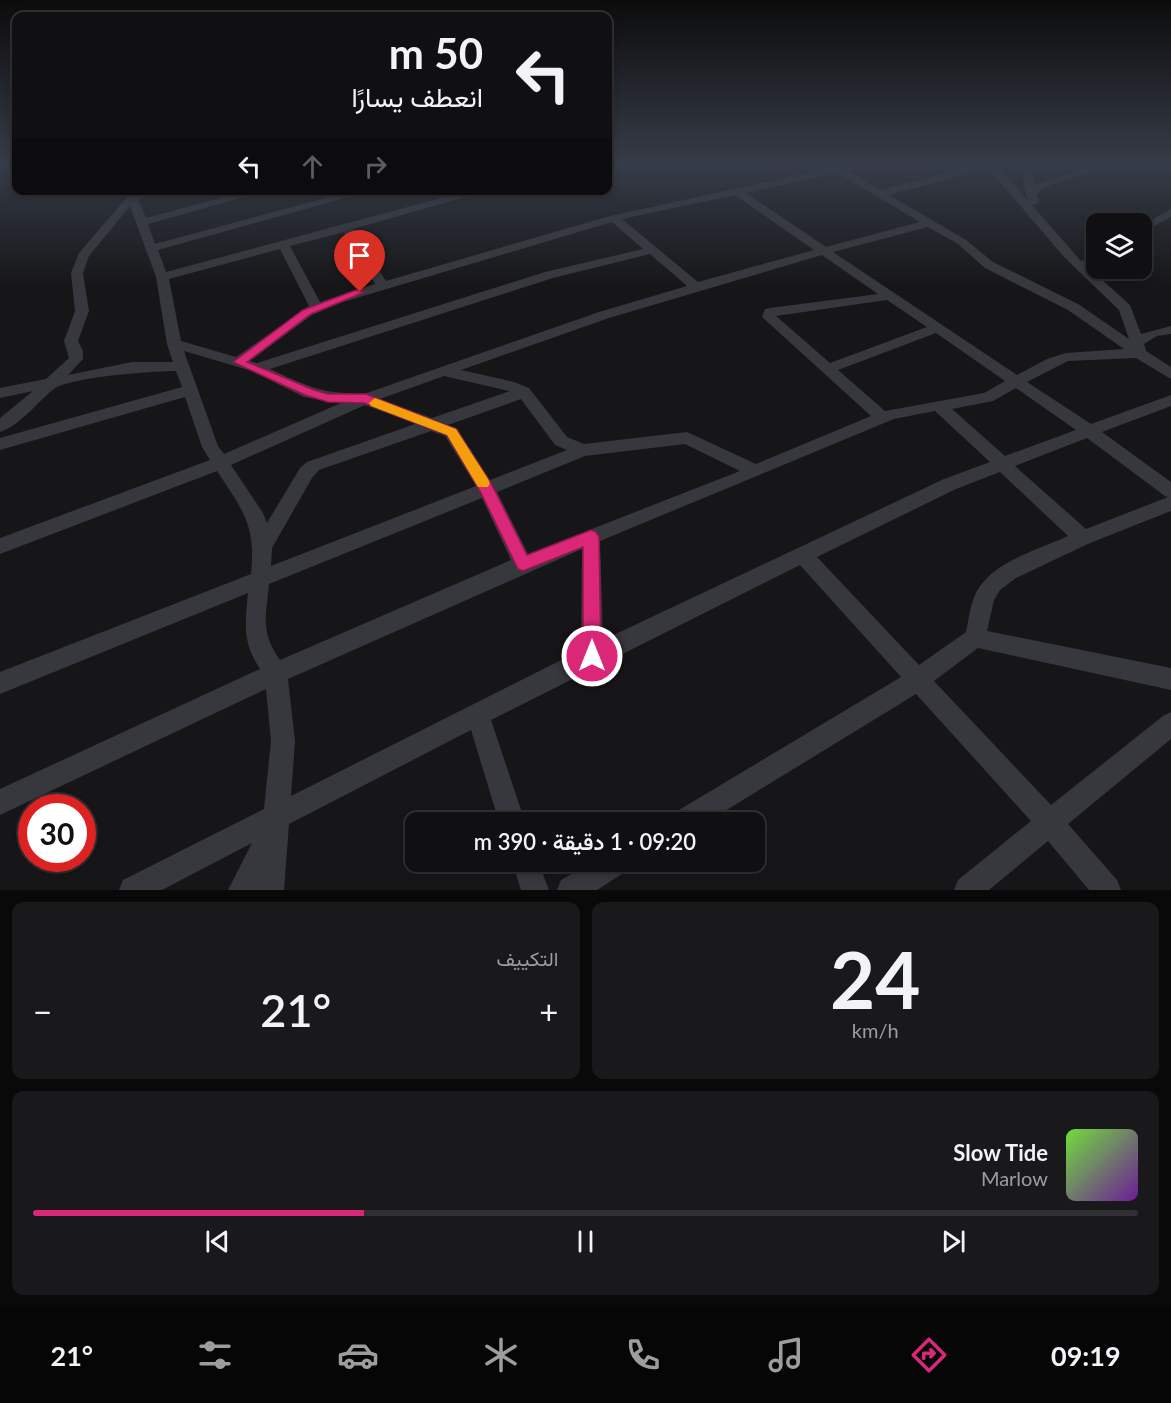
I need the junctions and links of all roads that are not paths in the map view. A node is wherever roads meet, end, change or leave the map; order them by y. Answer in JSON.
{"nodes":[{"id":1,"x":123,"y":205,"type":"edge"},
{"id":2,"x":135,"y":205,"type":"edge"},
{"id":3,"x":209,"y":205,"type":"edge"},
{"id":4,"x":315,"y":205,"type":"edge"},
{"id":5,"x":432,"y":205,"type":"edge"},
{"id":6,"x":675,"y":205,"type":"edge"},
{"id":7,"x":755,"y":205,"type":"edge"},
{"id":8,"x":897,"y":205,"type":"edge"},
{"id":9,"x":1025,"y":205,"type":"edge"},
{"id":10,"x":1035,"y":205,"type":"edge"},
{"id":11,"x":1171,"y":212,"type":"edge"},
{"id":12,"x":614,"y":218,"type":"junction"},
{"id":13,"x":142,"y":222,"type":"junction"},
{"id":14,"x":929,"y":223,"type":"junction"},
{"id":15,"x":1152,"y":223,"type":"edge"},
{"id":16,"x":1044,"y":226,"type":"junction"},
{"id":17,"x":347,"y":228,"type":"junction"},
{"id":18,"x":284,"y":245,"type":"junction"},
{"id":19,"x":152,"y":248,"type":"junction"},
{"id":20,"x":652,"y":250,"type":"junction"},
{"id":21,"x":822,"y":251,"type":"junction"},
{"id":22,"x":1086,"y":263,"type":"edge"},
{"id":23,"x":1080,"y":267,"type":"junction"},
{"id":24,"x":162,"y":276,"type":"junction"},
{"id":25,"x":382,"y":285,"type":"junction"},
{"id":26,"x":696,"y":287,"type":"junction"},
{"id":27,"x":889,"y":296,"type":"junction"},
{"id":28,"x":316,"y":307,"type":"junction"},
{"id":29,"x":937,"y":328,"type":"junction"},
{"id":30,"x":1171,"y":330,"type":"edge"},
{"id":31,"x":174,"y":344,"type":"junction"},
{"id":32,"x":1138,"y":347,"type":"junction"},
{"id":33,"x":239,"y":362,"type":"junction"},
{"id":34,"x":181,"y":366,"type":"junction"},
{"id":35,"x":256,"y":368,"type":"junction"},
{"id":36,"x":826,"y":369,"type":"junction"},
{"id":37,"x":443,"y":371,"type":"junction"},
{"id":38,"x":1171,"y":375,"type":"edge"},
{"id":39,"x":1018,"y":382,"type":"junction"},
{"id":40,"x":48,"y":386,"type":"junction"},
{"id":41,"x":190,"y":390,"type":"junction"},
{"id":42,"x":524,"y":392,"type":"junction"},
{"id":43,"x":0,"y":393,"type":"edge"},
{"id":44,"x":366,"y":399,"type":"junction"},
{"id":45,"x":1171,"y":400,"type":"edge"},
{"id":46,"x":939,"y":406,"type":"junction"},
{"id":47,"x":882,"y":417,"type":"junction"},
{"id":48,"x":431,"y":424,"type":"junction"},
{"id":49,"x":0,"y":426,"type":"edge"},
{"id":50,"x":1089,"y":431,"type":"junction"},
{"id":51,"x":0,"y":444,"type":"edge"},
{"id":52,"x":583,"y":450,"type":"junction"},
{"id":53,"x":220,"y":463,"type":"junction"},
{"id":54,"x":1003,"y":463,"type":"junction"},
{"id":55,"x":756,"y":471,"type":"junction"},
{"id":56,"x":487,"y":489,"type":"junction"},
{"id":57,"x":1171,"y":491,"type":"edge"},
{"id":58,"x":1171,"y":503,"type":"edge"},
{"id":59,"x":591,"y":537,"type":"junction"},
{"id":60,"x":1083,"y":538,"type":"junction"},
{"id":61,"x":0,"y":546,"type":"edge"},
{"id":62,"x":263,"y":547,"type":"junction"},
{"id":63,"x":803,"y":555,"type":"junction"},
{"id":64,"x":523,"y":564,"type":"junction"},
{"id":65,"x":259,"y":578,"type":"junction"},
{"id":66,"x":975,"y":638,"type":"junction"},
{"id":67,"x":592,"y":656,"type":"junction"},
{"id":68,"x":276,"y":673,"type":"junction"},
{"id":69,"x":1171,"y":679,"type":"edge"},
{"id":70,"x":916,"y":681,"type":"junction"},
{"id":71,"x":0,"y":683,"type":"edge"},
{"id":72,"x":478,"y":716,"type":"junction"},
{"id":73,"x":1171,"y":724,"type":"edge"},
{"id":74,"x":0,"y":802,"type":"edge"},
{"id":75,"x":509,"y":812,"type":"edge"},
{"id":76,"x":700,"y":812,"type":"edge"},
{"id":77,"x":276,"y":822,"type":"junction"},
{"id":78,"x":1051,"y":824,"type":"junction"},
{"id":79,"x":529,"y":872,"type":"edge"},
{"id":80,"x":601,"y":872,"type":"edge"},
{"id":81,"x":133,"y":890,"type":"edge"},
{"id":82,"x":242,"y":890,"type":"edge"},
{"id":83,"x":270,"y":890,"type":"edge"},
{"id":84,"x":535,"y":890,"type":"edge"},
{"id":85,"x":571,"y":890,"type":"edge"},
{"id":86,"x":968,"y":890,"type":"edge"},
{"id":87,"x":1107,"y":890,"type":"edge"}],
"edges":[{"from":1,"to":40,"type":"street"},
{"from":2,"to":13,"type":"street"},
{"from":3,"to":13,"type":"street"},
{"from":4,"to":19,"type":"street"},
{"from":5,"to":17,"type":"street"},
{"from":6,"to":12,"type":"street"},
{"from":7,"to":21,"type":"street"},
{"from":8,"to":14,"type":"street"},
{"from":9,"to":16,"type":"street"},
{"from":10,"to":16,"type":"street"},
{"from":11,"to":15,"type":"street"},
{"from":12,"to":20,"type":"street"},
{"from":12,"to":25,"type":"street"},
{"from":13,"to":19,"type":"street"},
{"from":14,"to":21,"type":"street"},
{"from":14,"to":32,"type":"street"},
{"from":16,"to":23,"type":"street"},
{"from":17,"to":18,"type":"street"},
{"from":17,"to":25,"type":"street"},
{"from":18,"to":24,"type":"street"},
{"from":18,"to":28,"type":"street"},
{"from":19,"to":24,"type":"street"},
{"from":20,"to":26,"type":"street"},
{"from":20,"to":35,"type":"street"},
{"from":21,"to":26,"type":"street"},
{"from":21,"to":27,"type":"street"},
{"from":22,"to":23,"type":"street"},
{"from":23,"to":32,"type":"street"},
{"from":24,"to":31,"type":"street"},
{"from":25,"to":28,"type":"street"},
{"from":26,"to":37,"type":"street"},
{"from":27,"to":29,"type":"street"},
{"from":27,"to":36,"type":"street"},
{"from":28,"to":33,"type":"street"},
{"from":29,"to":36,"type":"street"},
{"from":29,"to":39,"type":"street"},
{"from":30,"to":32,"type":"street"},
{"from":31,"to":33,"type":"street"},
{"from":31,"to":34,"type":"street"},
{"from":32,"to":38,"type":"street"},
{"from":32,"to":39,"type":"street"},
{"from":33,"to":35,"type":"street"},
{"from":34,"to":40,"type":"street"},
{"from":34,"to":41,"type":"street"},
{"from":35,"to":44,"type":"street"},
{"from":36,"to":47,"type":"street"},
{"from":37,"to":42,"type":"street"},
{"from":37,"to":44,"type":"street"},
{"from":39,"to":46,"type":"street"},
{"from":39,"to":50,"type":"street"},
{"from":40,"to":43,"type":"street"},
{"from":40,"to":49,"type":"street"},
{"from":41,"to":51,"type":"street"},
{"from":41,"to":53,"type":"street"},
{"from":42,"to":48,"type":"street"},
{"from":42,"to":52,"type":"street"},
{"from":44,"to":48,"type":"street"},
{"from":44,"to":53,"type":"street"},
{"from":45,"to":50,"type":"street"},
{"from":46,"to":47,"type":"street"},
{"from":46,"to":54,"type":"street"},
{"from":47,"to":55,"type":"street"},
{"from":48,"to":56,"type":"street"},
{"from":48,"to":62,"type":"street"},
{"from":50,"to":54,"type":"street"},
{"from":50,"to":57,"type":"street"},
{"from":52,"to":55,"type":"street"},
{"from":52,"to":56,"type":"street"},
{"from":53,"to":61,"type":"street"},
{"from":53,"to":62,"type":"street"},
{"from":54,"to":60,"type":"street"},
{"from":54,"to":63,"type":"street"},
{"from":55,"to":59,"type":"street"},
{"from":56,"to":64,"type":"street"},
{"from":56,"to":65,"type":"street"},
{"from":58,"to":60,"type":"street"},
{"from":59,"to":64,"type":"street"},
{"from":59,"to":67,"type":"street"},
{"from":60,"to":66,"type":"street"},
{"from":62,"to":65,"type":"street"},
{"from":63,"to":67,"type":"street"},
{"from":63,"to":70,"type":"street"},
{"from":64,"to":68,"type":"street"},
{"from":65,"to":68,"type":"street"},
{"from":65,"to":71,"type":"street"},
{"from":66,"to":69,"type":"street"},
{"from":66,"to":70,"type":"street"},
{"from":67,"to":72,"type":"street"},
{"from":68,"to":74,"type":"street"},
{"from":68,"to":77,"type":"street"},
{"from":70,"to":76,"type":"street"},
{"from":70,"to":78,"type":"street"},
{"from":72,"to":75,"type":"street"},
{"from":72,"to":77,"type":"street"},
{"from":73,"to":78,"type":"street"},
{"from":77,"to":81,"type":"street"},
{"from":77,"to":82,"type":"street"},
{"from":77,"to":83,"type":"street"},
{"from":78,"to":86,"type":"street"},
{"from":78,"to":87,"type":"street"},
{"from":79,"to":84,"type":"street"},
{"from":80,"to":85,"type":"street"}]}
